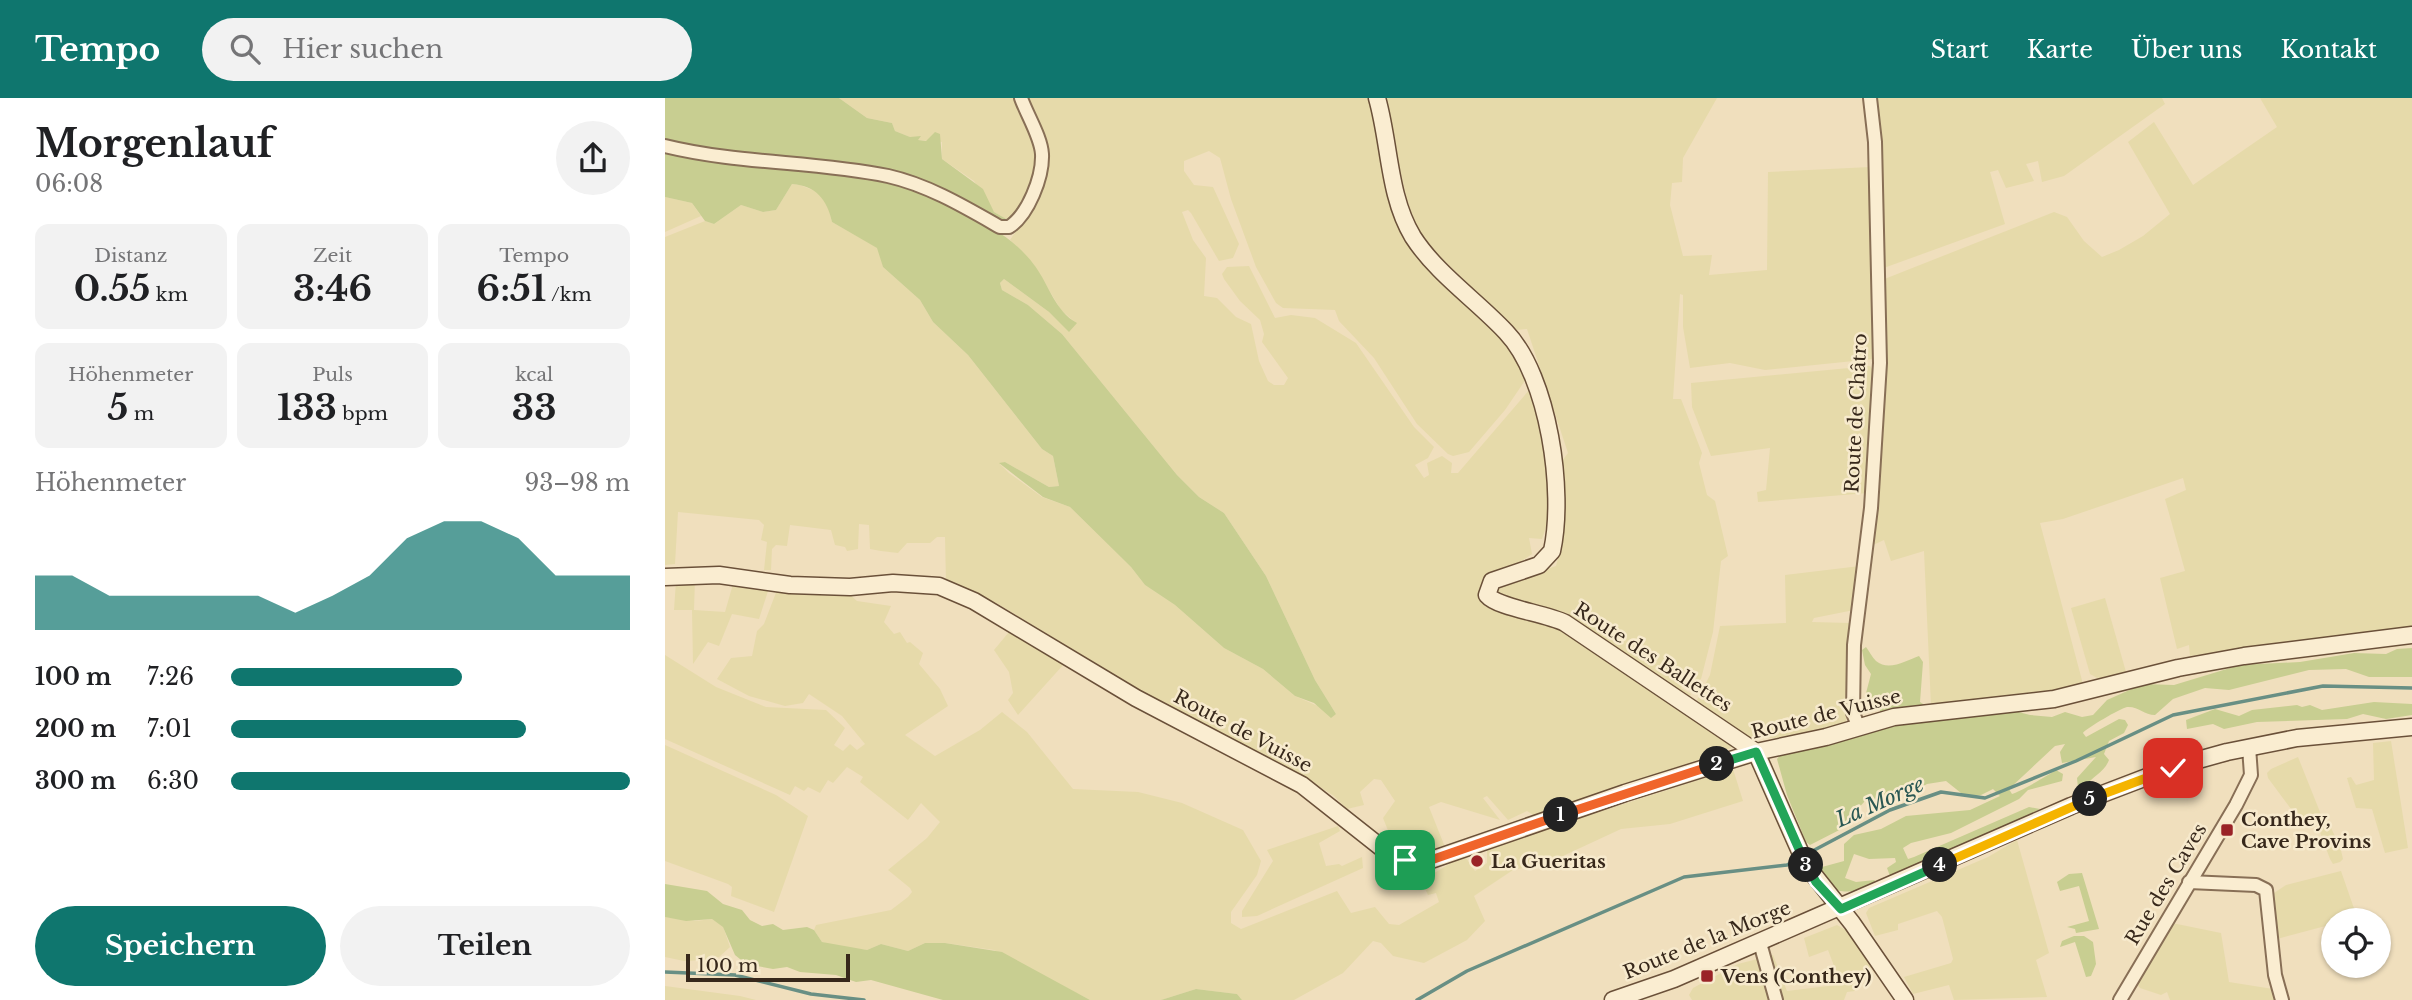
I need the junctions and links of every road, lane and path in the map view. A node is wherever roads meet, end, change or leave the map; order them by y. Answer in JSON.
{"nodes":[{"id":1,"x":1021,"y":98,"type":"edge"},
{"id":2,"x":1377,"y":98,"type":"edge"},
{"id":3,"x":1870,"y":98,"type":"edge"},
{"id":4,"x":665,"y":146,"type":"edge"},
{"id":5,"x":665,"y":577,"type":"edge"},
{"id":6,"x":2412,"y":635,"type":"edge"},
{"id":7,"x":2412,"y":727,"type":"edge"},
{"id":8,"x":1859,"y":728,"type":"junction"},
{"id":9,"x":2249,"y":747,"type":"junction"},
{"id":10,"x":1756,"y":752,"type":"junction"},
{"id":11,"x":2189,"y":882,"type":"junction"},
{"id":12,"x":1841,"y":909,"type":"junction"},
{"id":13,"x":1760,"y":943,"type":"junction"},
{"id":14,"x":1613,"y":1000,"type":"edge"},
{"id":15,"x":1776,"y":1000,"type":"edge"},
{"id":16,"x":1905,"y":1000,"type":"edge"},
{"id":17,"x":2120,"y":1000,"type":"edge"},
{"id":18,"x":2282,"y":1000,"type":"edge"}],
"edges":[{"from":1,"to":4,"type":"street"},
{"from":2,"to":10,"type":"street","name":"Route des Ballettes"},
{"from":3,"to":8,"type":"street","name":"Route de Châtro"},
{"from":5,"to":10,"type":"street","name":"Route de Vuisse"},
{"from":6,"to":8,"type":"street","name":"Route de Vuisse"},
{"from":7,"to":9,"type":"street","name":"Route de la Morge"},
{"from":8,"to":10,"type":"street","name":"Route de Vuisse"},
{"from":9,"to":11,"type":"street","name":"Rue des Caves"},
{"from":9,"to":12,"type":"street","name":"Route de la Morge"},
{"from":10,"to":12,"type":"street"},
{"from":11,"to":17,"type":"street","name":"Rue des Caves"},
{"from":11,"to":18,"type":"street"},
{"from":12,"to":13,"type":"street","name":"Route de la Morge"},
{"from":12,"to":16,"type":"street"},
{"from":13,"to":14,"type":"street","name":"Route de la Morge"},
{"from":13,"to":15,"type":"street"}]}
